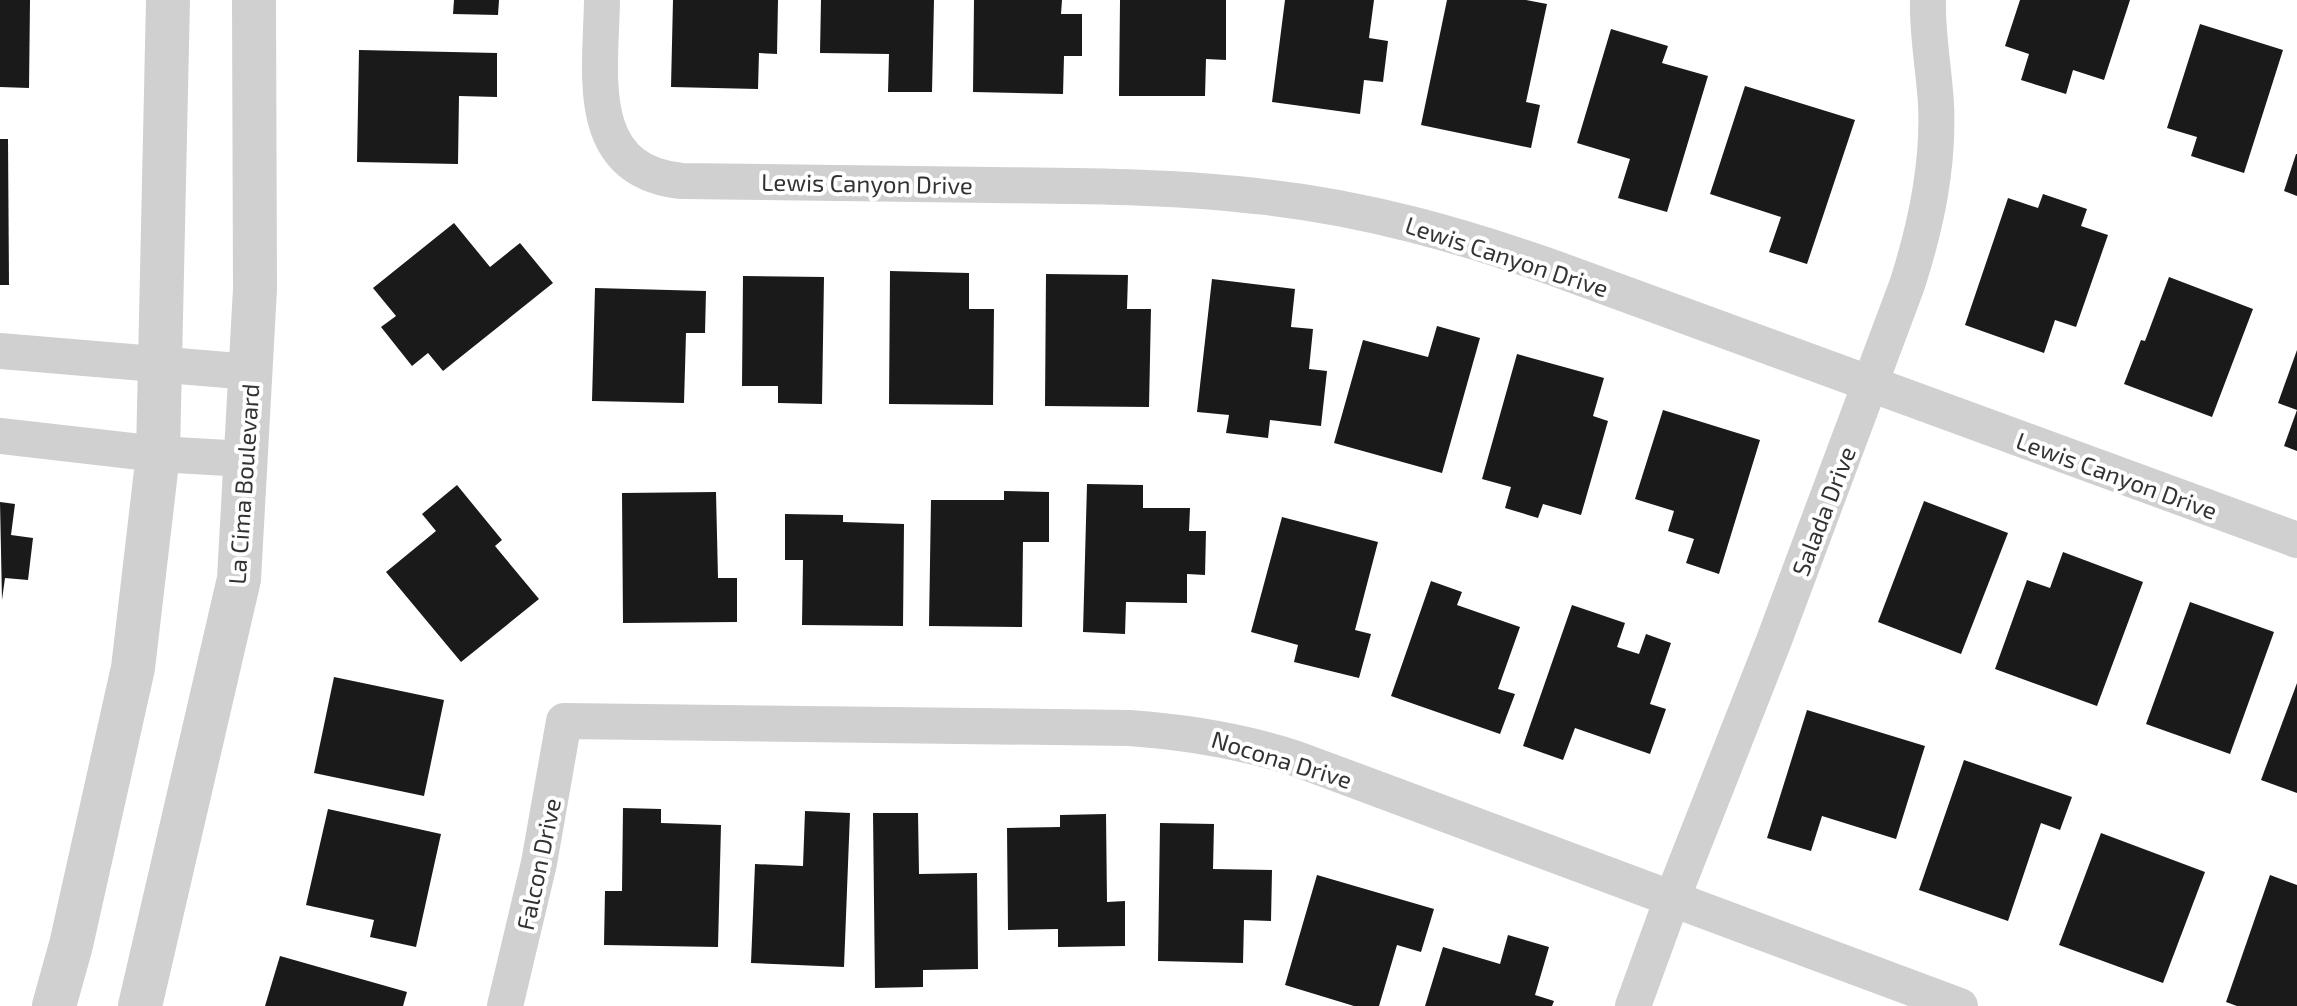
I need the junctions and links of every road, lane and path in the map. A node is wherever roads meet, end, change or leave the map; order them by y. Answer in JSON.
{"nodes":[{"id":1,"x":168,"y":0,"type":"edge"},
{"id":2,"x":254,"y":0,"type":"edge"},
{"id":3,"x":602,"y":0,"type":"edge"},
{"id":4,"x":1928,"y":0,"type":"edge"},
{"id":5,"x":0,"y":351,"type":"edge"},
{"id":6,"x":160,"y":365,"type":"junction"},
{"id":7,"x":250,"y":372,"type":"junction"},
{"id":8,"x":1870,"y":385,"type":"junction"},
{"id":9,"x":0,"y":436,"type":"edge"},
{"id":10,"x":158,"y":454,"type":"junction"},
{"id":11,"x":245,"y":459,"type":"junction"},
{"id":12,"x":2297,"y":540,"type":"edge"},
{"id":13,"x":564,"y":721,"type":"joint"},
{"id":14,"x":1672,"y":899,"type":"junction"},
{"id":15,"x":54,"y":1006,"type":"edge"},
{"id":16,"x":140,"y":1006,"type":"edge"},
{"id":17,"x":505,"y":1006,"type":"edge"},
{"id":18,"x":1633,"y":1006,"type":"edge"},
{"id":19,"x":1960,"y":1006,"type":"edge"}],
"edges":[{"from":1,"to":6,"type":"street"},
{"from":2,"to":7,"type":"street","name":"La Cima Boulevard"},
{"from":3,"to":8,"type":"street","name":"Lewis Canyon Drive"},
{"from":4,"to":8,"type":"street","name":"Salada Drive"},
{"from":5,"to":6,"type":"street"},
{"from":6,"to":7,"type":"street"},
{"from":6,"to":10,"type":"street"},
{"from":7,"to":11,"type":"street","name":"La Cima Boulevard"},
{"from":8,"to":12,"type":"street","name":"Lewis Canyon Drive"},
{"from":8,"to":14,"type":"street","name":"Salada Drive"},
{"from":9,"to":10,"type":"street"},
{"from":10,"to":11,"type":"street"},
{"from":10,"to":15,"type":"street"},
{"from":11,"to":16,"type":"street","name":"La Cima Boulevard"},
{"from":13,"to":14,"type":"street","name":"Nocona Drive"},
{"from":13,"to":17,"type":"street","name":"Falcon Drive"},
{"from":14,"to":18,"type":"street","name":"Salada Drive"},
{"from":14,"to":19,"type":"street","name":"Nocona Drive"}]}
